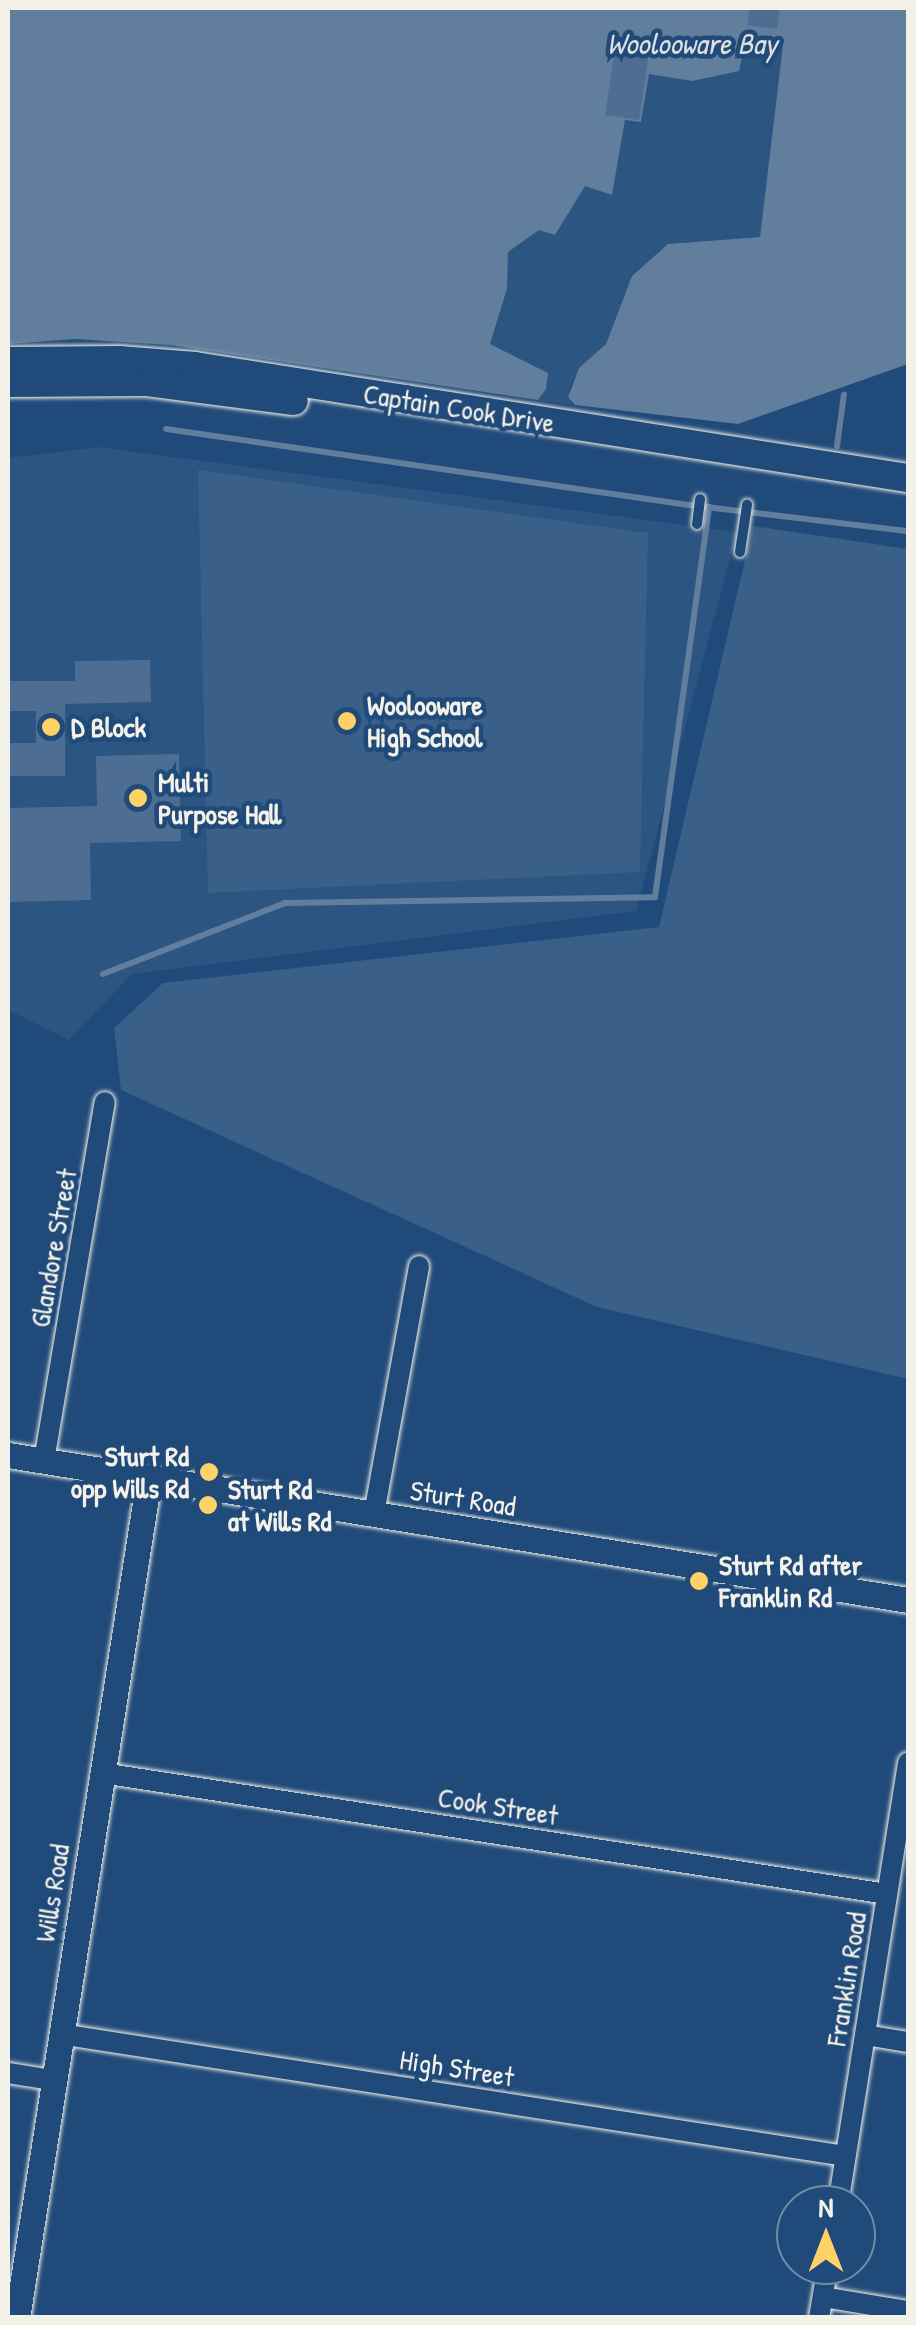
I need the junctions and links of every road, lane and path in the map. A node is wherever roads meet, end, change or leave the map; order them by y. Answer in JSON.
{"nodes":[{"id":1,"x":8,"y":361,"type":"edge"},
{"id":2,"x":8,"y":384,"type":"edge"},
{"id":3,"x":908,"y":478,"type":"edge"},
{"id":4,"x":908,"y":495,"type":"edge"},
{"id":5,"x":747,"y":505,"type":"dead end"},
{"id":6,"x":740,"y":552,"type":"dead end"},
{"id":7,"x":105,"y":1102,"type":"dead end"},
{"id":8,"x":419,"y":1266,"type":"dead end"},
{"id":9,"x":8,"y":1456,"type":"edge"},
{"id":10,"x":44,"y":1462,"type":"junction"},
{"id":11,"x":149,"y":1478,"type":"junction"},
{"id":12,"x":374,"y":1514,"type":"junction"},
{"id":13,"x":908,"y":1600,"type":"edge"},
{"id":14,"x":908,"y":1769,"type":"edge"},
{"id":15,"x":102,"y":1773,"type":"junction"},
{"id":16,"x":887,"y":1894,"type":"junction"},
{"id":17,"x":60,"y":2034,"type":"junction"},
{"id":18,"x":865,"y":2034,"type":"junction"},
{"id":19,"x":908,"y":2042,"type":"edge"},
{"id":20,"x":8,"y":2073,"type":"edge"},
{"id":21,"x":52,"y":2080,"type":"junction"},
{"id":22,"x":845,"y":2156,"type":"junction"},
{"id":23,"x":841,"y":2185,"type":"edge"},
{"id":24,"x":821,"y":2307,"type":"edge"},
{"id":25,"x":908,"y":2311,"type":"edge"},
{"id":26,"x":16,"y":2318,"type":"edge"}],
"edges":[{"from":1,"to":3,"type":"main road","name":"Captain Cook Drive"},
{"from":2,"to":4,"type":"main road","name":"Captain Cook Drive"},
{"from":5,"to":6,"type":"lane"},
{"from":7,"to":10,"type":"street","name":"Glandore Street"},
{"from":8,"to":12,"type":"street"},
{"from":9,"to":10,"type":"street","name":"Sturt Road"},
{"from":10,"to":11,"type":"street","name":"Sturt Road"},
{"from":11,"to":12,"type":"street","name":"Sturt Road"},
{"from":11,"to":15,"type":"street","name":"Wills Road"},
{"from":12,"to":13,"type":"street","name":"Sturt Road"},
{"from":14,"to":16,"type":"street","name":"Franklin Road"},
{"from":15,"to":16,"type":"street","name":"Cook Street"},
{"from":15,"to":17,"type":"street","name":"Wills Road"},
{"from":16,"to":18,"type":"street","name":"Franklin Road"},
{"from":17,"to":21,"type":"street","name":"Wills Road"},
{"from":17,"to":22,"type":"street","name":"High Street"},
{"from":18,"to":19,"type":"street"},
{"from":18,"to":22,"type":"street","name":"Franklin Road"},
{"from":20,"to":21,"type":"street"},
{"from":21,"to":26,"type":"street","name":"Wills Road"},
{"from":22,"to":23,"type":"street","name":"Franklin Road"},
{"from":24,"to":25,"type":"street"}]}
